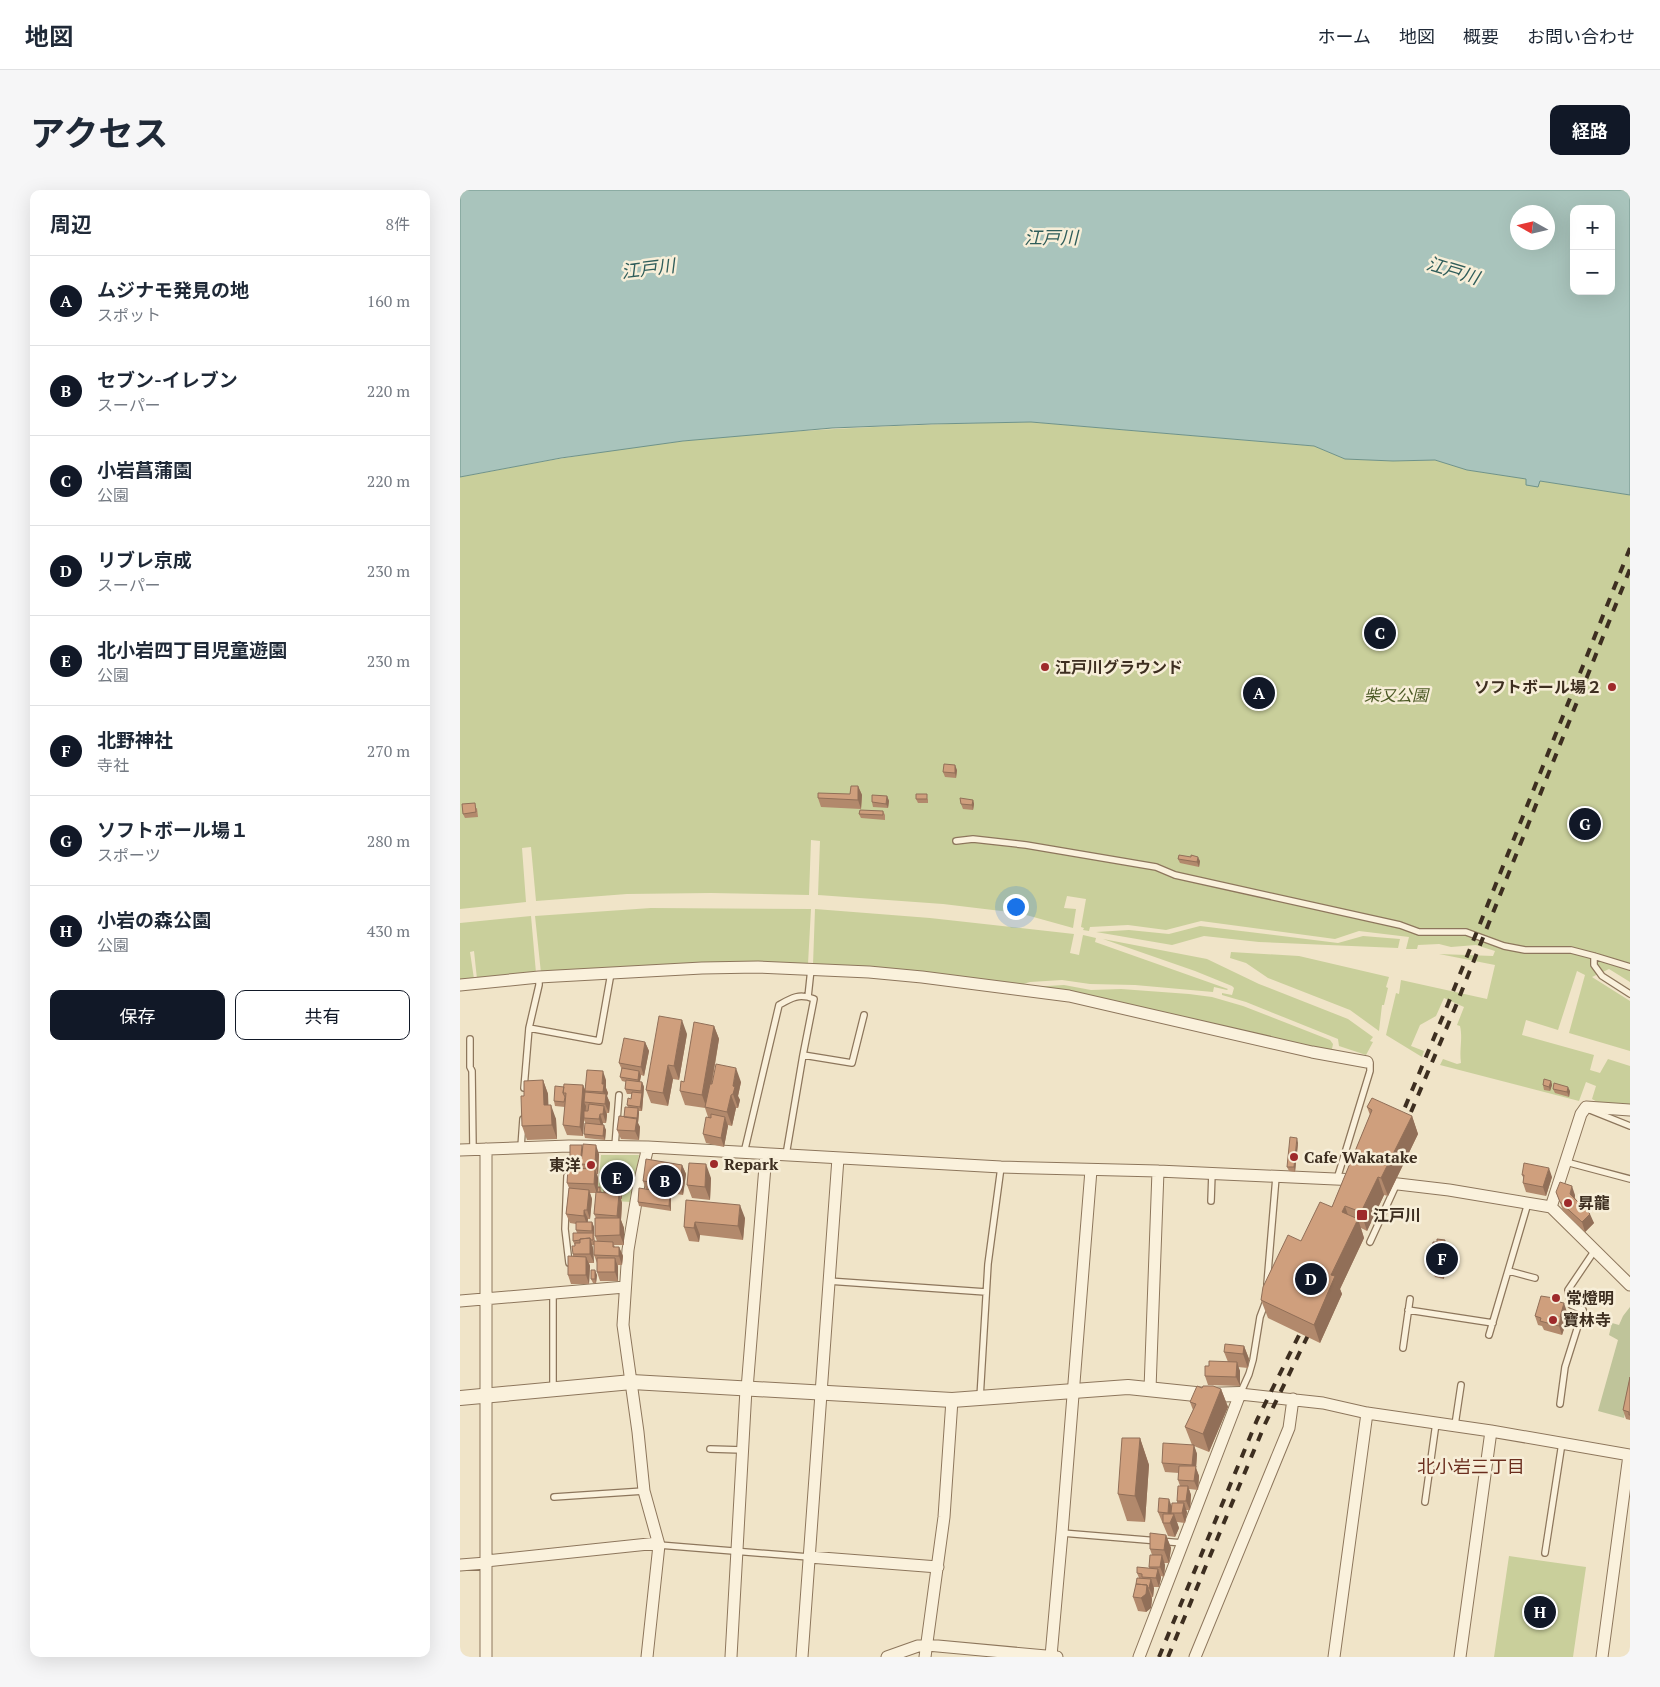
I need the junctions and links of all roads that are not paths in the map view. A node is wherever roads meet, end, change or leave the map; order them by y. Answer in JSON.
{"nodes":[{"id":1,"x":956,"y":841,"type":"dead end"},
{"id":2,"x":1594,"y":956,"type":"junction"},
{"id":3,"x":1630,"y":967,"type":"edge"},
{"id":4,"x":811,"y":968,"type":"junction"},
{"id":5,"x":611,"y":973,"type":"junction"},
{"id":6,"x":539,"y":977,"type":"junction"},
{"id":7,"x":460,"y":985,"type":"edge"},
{"id":8,"x":1630,"y":994,"type":"edge"},
{"id":9,"x":808,"y":997,"type":"junction"},
{"id":10,"x":864,"y":1015,"type":"dead end"},
{"id":11,"x":529,"y":1028,"type":"junction"},
{"id":12,"x":470,"y":1039,"type":"dead end"},
{"id":13,"x":803,"y":1054,"type":"junction"},
{"id":14,"x":1367,"y":1062,"type":"joint"},
{"id":15,"x":620,"y":1095,"type":"dead end"},
{"id":16,"x":524,"y":1097,"type":"edge"},
{"id":17,"x":1586,"y":1107,"type":"junction"},
{"id":18,"x":1630,"y":1110,"type":"edge"},
{"id":19,"x":523,"y":1116,"type":"edge"},
{"id":20,"x":1630,"y":1126,"type":"edge"},
{"id":21,"x":615,"y":1146,"type":"junction"},
{"id":22,"x":521,"y":1147,"type":"junction"},
{"id":23,"x":648,"y":1147,"type":"junction"},
{"id":24,"x":473,"y":1149,"type":"junction"},
{"id":25,"x":486,"y":1149,"type":"junction"},
{"id":26,"x":460,"y":1150,"type":"edge"},
{"id":27,"x":744,"y":1153,"type":"junction"},
{"id":28,"x":766,"y":1154,"type":"junction"},
{"id":29,"x":786,"y":1156,"type":"junction"},
{"id":30,"x":838,"y":1158,"type":"junction"},
{"id":31,"x":1566,"y":1162,"type":"junction"},
{"id":32,"x":1002,"y":1167,"type":"junction"},
{"id":33,"x":1091,"y":1170,"type":"junction"},
{"id":34,"x":1158,"y":1171,"type":"junction"},
{"id":35,"x":1212,"y":1173,"type":"junction"},
{"id":36,"x":568,"y":1174,"type":"edge"},
{"id":37,"x":1276,"y":1177,"type":"junction"},
{"id":38,"x":1337,"y":1179,"type":"junction"},
{"id":39,"x":1630,"y":1179,"type":"edge"},
{"id":40,"x":1397,"y":1183,"type":"junction"},
{"id":41,"x":1211,"y":1201,"type":"dead end"},
{"id":42,"x":1529,"y":1202,"type":"junction"},
{"id":43,"x":1551,"y":1207,"type":"junction"},
{"id":44,"x":1370,"y":1242,"type":"dead end"},
{"id":45,"x":1596,"y":1250,"type":"junction"},
{"id":46,"x":569,"y":1263,"type":"edge"},
{"id":47,"x":1509,"y":1271,"type":"junction"},
{"id":48,"x":1535,"y":1278,"type":"dead end"},
{"id":49,"x":828,"y":1281,"type":"junction"},
{"id":50,"x":1630,"y":1285,"type":"edge"},
{"id":51,"x":625,"y":1287,"type":"junction"},
{"id":52,"x":986,"y":1292,"type":"junction"},
{"id":53,"x":553,"y":1294,"type":"junction"},
{"id":54,"x":486,"y":1299,"type":"junction"},
{"id":55,"x":1410,"y":1299,"type":"dead end"},
{"id":56,"x":460,"y":1302,"type":"edge"},
{"id":57,"x":1408,"y":1310,"type":"junction"},
{"id":58,"x":1493,"y":1323,"type":"junction"},
{"id":59,"x":1489,"y":1336,"type":"dead end"},
{"id":60,"x":1403,"y":1348,"type":"dead end"},
{"id":61,"x":632,"y":1382,"type":"junction"},
{"id":62,"x":1461,"y":1385,"type":"dead end"},
{"id":63,"x":747,"y":1389,"type":"junction"},
{"id":64,"x":1150,"y":1389,"type":"junction"},
{"id":65,"x":553,"y":1390,"type":"junction"},
{"id":66,"x":1074,"y":1391,"type":"junction"},
{"id":67,"x":821,"y":1393,"type":"junction"},
{"id":68,"x":1240,"y":1394,"type":"junction"},
{"id":69,"x":485,"y":1396,"type":"junction"},
{"id":70,"x":460,"y":1398,"type":"edge"},
{"id":71,"x":980,"y":1398,"type":"junction"},
{"id":72,"x":1293,"y":1399,"type":"junction"},
{"id":73,"x":952,"y":1400,"type":"junction"},
{"id":74,"x":1560,"y":1404,"type":"dead end"},
{"id":75,"x":1367,"y":1413,"type":"junction"},
{"id":76,"x":1436,"y":1422,"type":"junction"},
{"id":77,"x":1455,"y":1425,"type":"junction"},
{"id":78,"x":1490,"y":1431,"type":"junction"},
{"id":79,"x":1562,"y":1443,"type":"junction"},
{"id":80,"x":710,"y":1449,"type":"dead end"},
{"id":81,"x":743,"y":1450,"type":"junction"},
{"id":82,"x":1629,"y":1455,"type":"edge"},
{"id":83,"x":644,"y":1491,"type":"junction"},
{"id":84,"x":554,"y":1497,"type":"dead end"},
{"id":85,"x":1425,"y":1502,"type":"dead end"},
{"id":86,"x":1062,"y":1533,"type":"junction"},
{"id":87,"x":1183,"y":1543,"type":"junction"},
{"id":88,"x":659,"y":1544,"type":"junction"},
{"id":89,"x":737,"y":1551,"type":"junction"},
{"id":90,"x":1545,"y":1554,"type":"dead end"},
{"id":91,"x":809,"y":1557,"type":"junction"},
{"id":92,"x":486,"y":1562,"type":"junction"},
{"id":93,"x":460,"y":1565,"type":"edge"},
{"id":94,"x":938,"y":1567,"type":"junction"},
{"id":95,"x":928,"y":1645,"type":"junction"},
{"id":96,"x":1054,"y":1656,"type":"edge"},
{"id":97,"x":486,"y":1657,"type":"edge"},
{"id":98,"x":647,"y":1657,"type":"edge"},
{"id":99,"x":731,"y":1657,"type":"edge"},
{"id":100,"x":802,"y":1657,"type":"edge"},
{"id":101,"x":887,"y":1657,"type":"edge"},
{"id":102,"x":925,"y":1657,"type":"edge"},
{"id":103,"x":1139,"y":1657,"type":"edge"},
{"id":104,"x":1195,"y":1657,"type":"edge"},
{"id":105,"x":1334,"y":1657,"type":"edge"},
{"id":106,"x":1460,"y":1657,"type":"edge"},
{"id":107,"x":1602,"y":1657,"type":"edge"}],
"edges":[{"from":1,"to":2,"type":"lane"},
{"from":2,"to":3,"type":"lane"},
{"from":2,"to":8,"type":"lane"},
{"from":4,"to":5,"type":"street"},
{"from":4,"to":9,"type":"lane"},
{"from":4,"to":14,"type":"street"},
{"from":5,"to":6,"type":"street"},
{"from":5,"to":11,"type":"lane"},
{"from":6,"to":7,"type":"street"},
{"from":6,"to":11,"type":"lane"},
{"from":9,"to":13,"type":"lane"},
{"from":9,"to":27,"type":"lane"},
{"from":10,"to":13,"type":"lane"},
{"from":11,"to":16,"type":"lane"},
{"from":12,"to":24,"type":"lane"},
{"from":13,"to":29,"type":"lane"},
{"from":14,"to":38,"type":"lane"},
{"from":15,"to":21,"type":"lane"},
{"from":17,"to":18,"type":"street"},
{"from":17,"to":20,"type":"lane"},
{"from":17,"to":31,"type":"street"},
{"from":19,"to":22,"type":"lane"},
{"from":21,"to":22,"type":"street"},
{"from":21,"to":23,"type":"street"},
{"from":22,"to":25,"type":"street"},
{"from":23,"to":27,"type":"street"},
{"from":23,"to":51,"type":"street"},
{"from":24,"to":25,"type":"street"},
{"from":24,"to":26,"type":"street"},
{"from":25,"to":54,"type":"street"},
{"from":27,"to":28,"type":"street"},
{"from":28,"to":29,"type":"street"},
{"from":28,"to":63,"type":"street"},
{"from":29,"to":30,"type":"street"},
{"from":30,"to":32,"type":"street"},
{"from":30,"to":49,"type":"street"},
{"from":31,"to":39,"type":"lane"},
{"from":31,"to":43,"type":"street"},
{"from":32,"to":33,"type":"street"},
{"from":32,"to":52,"type":"lane"},
{"from":33,"to":34,"type":"street"},
{"from":33,"to":66,"type":"street"},
{"from":34,"to":35,"type":"street"},
{"from":34,"to":64,"type":"street"},
{"from":35,"to":37,"type":"street"},
{"from":35,"to":41,"type":"lane"},
{"from":36,"to":46,"type":"lane"},
{"from":37,"to":38,"type":"street"},
{"from":37,"to":68,"type":"lane"},
{"from":38,"to":40,"type":"street"},
{"from":40,"to":42,"type":"street"},
{"from":40,"to":44,"type":"lane"},
{"from":42,"to":43,"type":"street"},
{"from":42,"to":47,"type":"lane"},
{"from":43,"to":45,"type":"street"},
{"from":45,"to":50,"type":"street"},
{"from":45,"to":74,"type":"lane"},
{"from":47,"to":48,"type":"lane"},
{"from":47,"to":58,"type":"lane"},
{"from":49,"to":52,"type":"lane"},
{"from":49,"to":67,"type":"street"},
{"from":51,"to":53,"type":"street"},
{"from":51,"to":61,"type":"street"},
{"from":52,"to":71,"type":"lane"},
{"from":53,"to":54,"type":"street"},
{"from":53,"to":65,"type":"lane"},
{"from":54,"to":56,"type":"street"},
{"from":54,"to":69,"type":"street"},
{"from":55,"to":57,"type":"lane"},
{"from":57,"to":58,"type":"lane"},
{"from":57,"to":60,"type":"lane"},
{"from":58,"to":59,"type":"lane"},
{"from":61,"to":63,"type":"street"},
{"from":61,"to":65,"type":"street"},
{"from":61,"to":83,"type":"street"},
{"from":62,"to":77,"type":"lane"},
{"from":63,"to":67,"type":"street"},
{"from":63,"to":81,"type":"street"},
{"from":64,"to":66,"type":"street"},
{"from":64,"to":68,"type":"street"},
{"from":65,"to":69,"type":"street"},
{"from":66,"to":71,"type":"street"},
{"from":66,"to":86,"type":"street"},
{"from":67,"to":73,"type":"street"},
{"from":67,"to":91,"type":"street"},
{"from":68,"to":72,"type":"street"},
{"from":68,"to":87,"type":"street"},
{"from":69,"to":70,"type":"street"},
{"from":69,"to":92,"type":"street"},
{"from":71,"to":73,"type":"street"},
{"from":72,"to":75,"type":"street"},
{"from":72,"to":104,"type":"street"},
{"from":73,"to":94,"type":"street"},
{"from":75,"to":76,"type":"street"},
{"from":75,"to":105,"type":"street"},
{"from":76,"to":77,"type":"street"},
{"from":76,"to":85,"type":"lane"},
{"from":77,"to":78,"type":"street"},
{"from":78,"to":79,"type":"street"},
{"from":78,"to":106,"type":"street"},
{"from":79,"to":82,"type":"street"},
{"from":79,"to":90,"type":"lane"},
{"from":80,"to":81,"type":"lane"},
{"from":81,"to":89,"type":"street"},
{"from":82,"to":107,"type":"street"},
{"from":83,"to":84,"type":"lane"},
{"from":83,"to":88,"type":"street"},
{"from":86,"to":87,"type":"lane"},
{"from":86,"to":96,"type":"street"},
{"from":87,"to":103,"type":"street"},
{"from":88,"to":89,"type":"lane"},
{"from":88,"to":92,"type":"street"},
{"from":88,"to":98,"type":"street"},
{"from":89,"to":91,"type":"lane"},
{"from":89,"to":99,"type":"street"},
{"from":91,"to":94,"type":"street"},
{"from":91,"to":100,"type":"street"},
{"from":92,"to":93,"type":"street"},
{"from":92,"to":97,"type":"street"},
{"from":94,"to":95,"type":"street"},
{"from":95,"to":96,"type":"street"},
{"from":95,"to":101,"type":"street"},
{"from":95,"to":102,"type":"street"}]}
